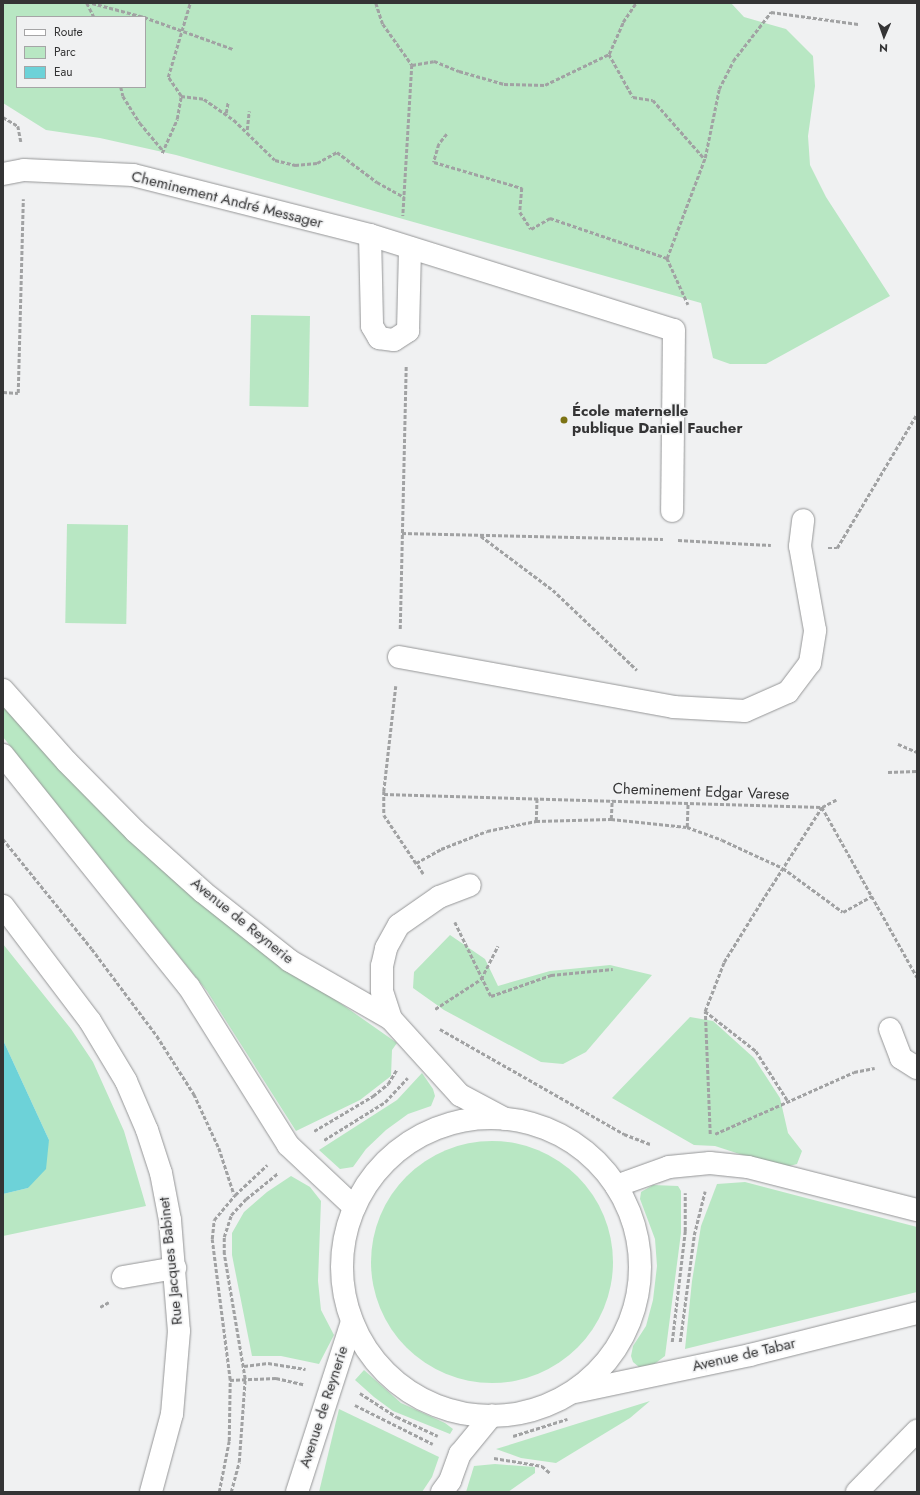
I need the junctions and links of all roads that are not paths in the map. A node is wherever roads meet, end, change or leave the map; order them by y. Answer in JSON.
{"nodes":[{"id":1,"x":3,"y":174,"type":"edge"},
{"id":2,"x":370,"y":235,"type":"junction"},
{"id":3,"x":406,"y":246,"type":"junction"},
{"id":4,"x":672,"y":511,"type":"dead end"},
{"id":5,"x":804,"y":520,"type":"dead end"},
{"id":6,"x":399,"y":657,"type":"road end"},
{"id":7,"x":3,"y":690,"type":"edge"},
{"id":8,"x":3,"y":755,"type":"edge"},
{"id":9,"x":470,"y":885,"type":"dead end"},
{"id":10,"x":3,"y":906,"type":"edge"},
{"id":11,"x":391,"y":1019,"type":"junction"},
{"id":12,"x":890,"y":1029,"type":"dead end"},
{"id":13,"x":917,"y":1068,"type":"edge"},
{"id":14,"x":506,"y":1119,"type":"junction"},
{"id":15,"x":616,"y":1186,"type":"junction"},
{"id":16,"x":354,"y":1207,"type":"junction"},
{"id":17,"x":917,"y":1210,"type":"edge"},
{"id":18,"x":175,"y":1268,"type":"junction"},
{"id":19,"x":123,"y":1277,"type":"dead end"},
{"id":20,"x":917,"y":1313,"type":"edge"},
{"id":21,"x":352,"y":1322,"type":"junction"},
{"id":22,"x":570,"y":1393,"type":"junction"},
{"id":23,"x":492,"y":1415,"type":"junction"},
{"id":24,"x":917,"y":1430,"type":"edge"},
{"id":25,"x":151,"y":1492,"type":"edge"},
{"id":26,"x":297,"y":1492,"type":"edge"},
{"id":27,"x":442,"y":1492,"type":"edge"},
{"id":28,"x":857,"y":1492,"type":"edge"}],
"edges":[{"from":1,"to":2,"type":"street","name":"Cheminement André Messager"},
{"from":2,"to":3,"type":"street","name":"Cheminement André Messager"},
{"from":2,"to":3,"type":"street"},
{"from":3,"to":4,"type":"street","name":"Cheminement André Messager"},
{"from":5,"to":6,"type":"street"},
{"from":7,"to":11,"type":"street","name":"Avenue de Reynerie"},
{"from":8,"to":16,"type":"street"},
{"from":9,"to":11,"type":"street"},
{"from":10,"to":18,"type":"street","name":"Rue Jacques Babinet"},
{"from":11,"to":14,"type":"street","name":"Avenue de Reynerie"},
{"from":12,"to":13,"type":"street"},
{"from":14,"to":15,"type":"street"},
{"from":14,"to":16,"type":"street"},
{"from":15,"to":17,"type":"street"},
{"from":15,"to":22,"type":"street"},
{"from":16,"to":21,"type":"street"},
{"from":18,"to":19,"type":"street"},
{"from":18,"to":25,"type":"street","name":"Rue Jacques Babinet"},
{"from":20,"to":22,"type":"street","name":"Avenue de Tabar"},
{"from":21,"to":23,"type":"street"},
{"from":21,"to":26,"type":"street","name":"Avenue de Reynerie"},
{"from":22,"to":23,"type":"street"},
{"from":23,"to":27,"type":"street"},
{"from":24,"to":28,"type":"street"}]}
